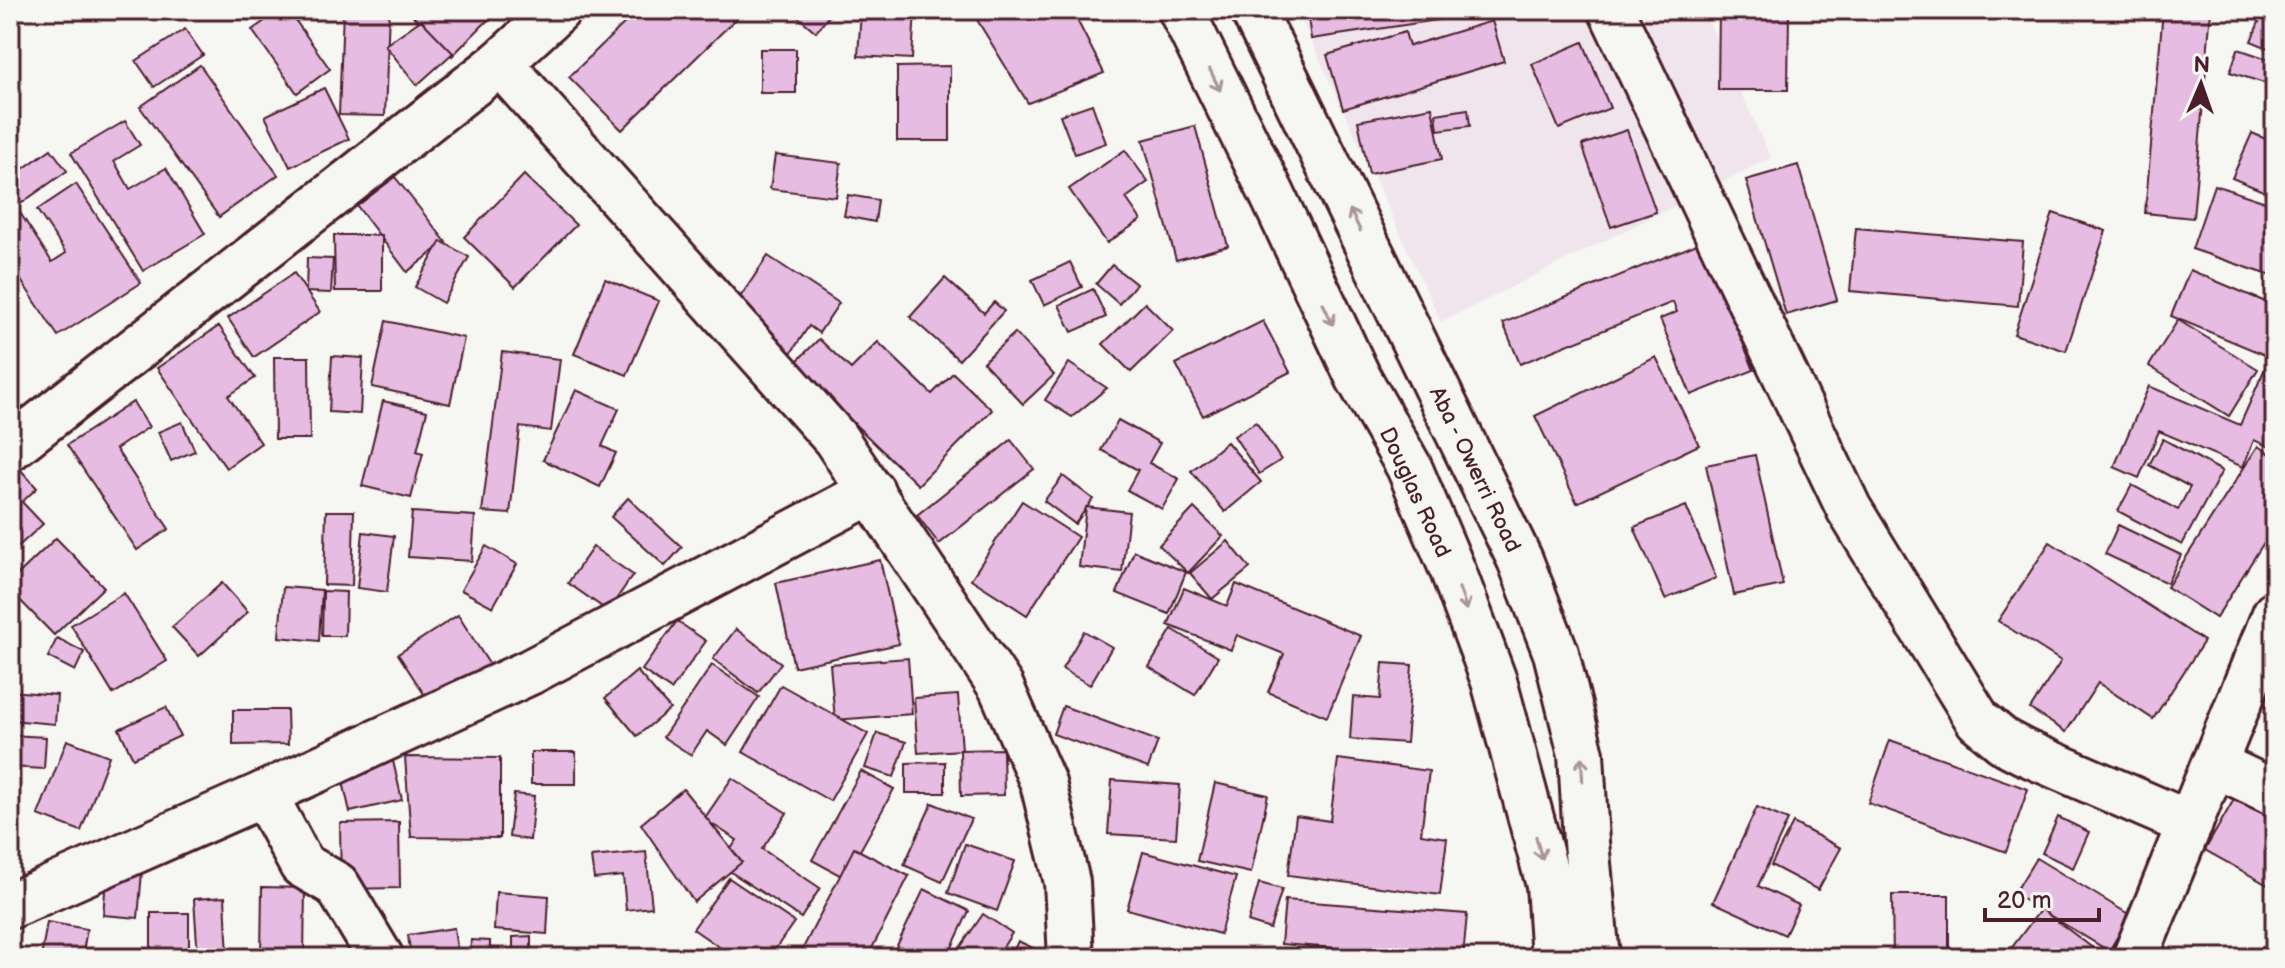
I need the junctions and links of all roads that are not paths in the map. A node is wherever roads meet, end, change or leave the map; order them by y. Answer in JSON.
{"nodes":[{"id":1,"x":558,"y":10,"type":"edge"},
{"id":2,"x":1181,"y":10,"type":"edge"},
{"id":3,"x":1253,"y":10,"type":"edge"},
{"id":4,"x":1611,"y":10,"type":"edge"},
{"id":5,"x":500,"y":63,"type":"junction"},
{"id":6,"x":1415,"y":343,"type":"junction"},
{"id":7,"x":1358,"y":377,"type":"junction"},
{"id":8,"x":10,"y":448,"type":"edge"},
{"id":9,"x":872,"y":491,"type":"junction"},
{"id":10,"x":2275,"y":614,"type":"edge"},
{"id":11,"x":2214,"y":764,"type":"junction"},
{"id":12,"x":2275,"y":793,"type":"edge"},
{"id":13,"x":264,"y":794,"type":"junction"},
{"id":14,"x":2190,"y":824,"type":"junction"},
{"id":15,"x":10,"y":906,"type":"edge"},
{"id":16,"x":381,"y":958,"type":"edge"},
{"id":17,"x":1071,"y":958,"type":"edge"},
{"id":18,"x":1554,"y":958,"type":"edge"},
{"id":19,"x":1597,"y":958,"type":"edge"},
{"id":20,"x":2135,"y":958,"type":"edge"}],
"edges":[{"from":1,"to":5,"type":"main road"},
{"from":2,"to":7,"type":"main road","name":"Douglas Road","one_way":true},
{"from":6,"to":3,"type":"main road","name":"Aba - Owerri Road","one_way":true},
{"from":4,"to":14,"type":"main road"},
{"from":5,"to":8,"type":"main road"},
{"from":5,"to":9,"type":"main road"},
{"from":6,"to":7,"type":"main road"},
{"from":19,"to":6,"type":"main road","name":"Aba - Owerri Road","one_way":true},
{"from":7,"to":18,"type":"main road","name":"Douglas Road","one_way":true},
{"from":9,"to":13,"type":"main road"},
{"from":9,"to":17,"type":"main road"},
{"from":10,"to":11,"type":"main road"},
{"from":11,"to":12,"type":"main road"},
{"from":11,"to":14,"type":"main road"},
{"from":13,"to":15,"type":"main road"},
{"from":13,"to":16,"type":"main road"},
{"from":14,"to":20,"type":"main road"}]}
